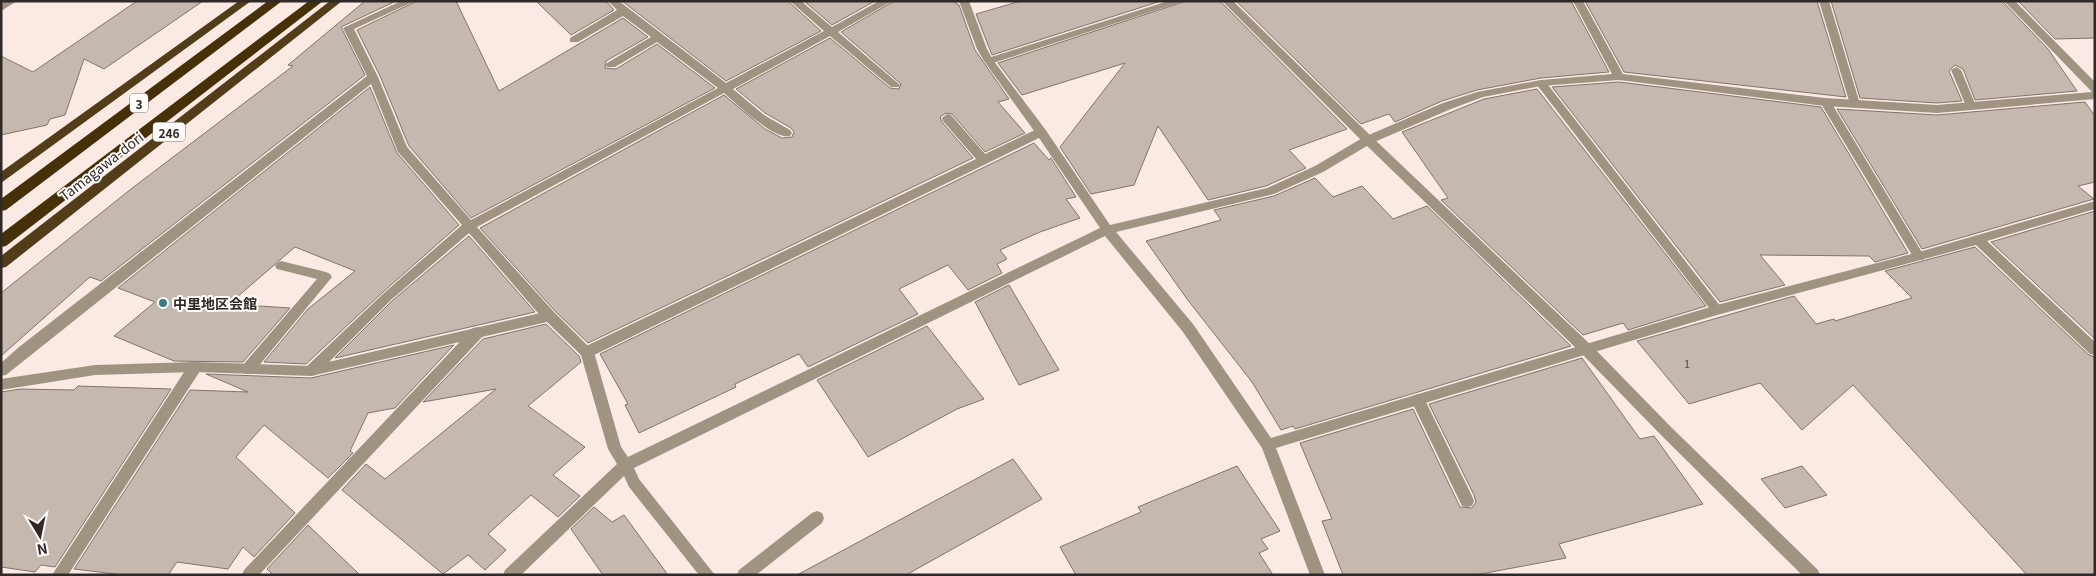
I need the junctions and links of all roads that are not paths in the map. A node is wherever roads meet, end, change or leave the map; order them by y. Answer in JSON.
{"nodes":[{"id":1,"x":12,"y":1,"type":"edge"},
{"id":2,"x":246,"y":1,"type":"edge"},
{"id":3,"x":276,"y":1,"type":"edge"},
{"id":4,"x":317,"y":1,"type":"edge"},
{"id":5,"x":337,"y":1,"type":"edge"},
{"id":6,"x":410,"y":1,"type":"edge"},
{"id":7,"x":613,"y":1,"type":"edge"},
{"id":8,"x":795,"y":1,"type":"edge"},
{"id":9,"x":887,"y":1,"type":"edge"},
{"id":10,"x":964,"y":1,"type":"edge"},
{"id":11,"x":1179,"y":1,"type":"edge"},
{"id":12,"x":1227,"y":1,"type":"edge"},
{"id":13,"x":1578,"y":1,"type":"edge"},
{"id":14,"x":1824,"y":1,"type":"edge"},
{"id":15,"x":2009,"y":1,"type":"edge"},
{"id":16,"x":1,"y":8,"type":"edge"},
{"id":17,"x":623,"y":12,"type":"junction"},
{"id":18,"x":831,"y":30,"type":"junction"},
{"id":19,"x":658,"y":37,"type":"junction"},
{"id":20,"x":574,"y":40,"type":"dead end"},
{"id":21,"x":989,"y":61,"type":"junction"},
{"id":22,"x":611,"y":65,"type":"dead end"},
{"id":23,"x":1956,"y":70,"type":"dead end"},
{"id":24,"x":373,"y":77,"type":"junction"},
{"id":25,"x":1619,"y":77,"type":"junction"},
{"id":26,"x":1541,"y":83,"type":"junction"},
{"id":27,"x":895,"y":85,"type":"dead end"},
{"id":28,"x":724,"y":88,"type":"junction"},
{"id":29,"x":2095,"y":89,"type":"edge"},
{"id":30,"x":2095,"y":95,"type":"edge"},
{"id":31,"x":1825,"y":102,"type":"junction"},
{"id":32,"x":1855,"y":104,"type":"junction"},
{"id":33,"x":1971,"y":106,"type":"junction"},
{"id":34,"x":948,"y":118,"type":"dead end"},
{"id":35,"x":1041,"y":132,"type":"junction"},
{"id":36,"x":786,"y":133,"type":"dead end"},
{"id":37,"x":1368,"y":140,"type":"junction"},
{"id":38,"x":984,"y":160,"type":"junction"},
{"id":39,"x":1,"y":179,"type":"edge"},
{"id":40,"x":2095,"y":205,"type":"edge"},
{"id":41,"x":1,"y":206,"type":"edge"},
{"id":42,"x":469,"y":226,"type":"junction"},
{"id":43,"x":1107,"y":230,"type":"junction"},
{"id":44,"x":1978,"y":239,"type":"junction"},
{"id":45,"x":1,"y":242,"type":"edge"},
{"id":46,"x":1919,"y":257,"type":"junction"},
{"id":47,"x":1,"y":263,"type":"edge"},
{"id":48,"x":281,"y":266,"type":"dead end"},
{"id":49,"x":1717,"y":310,"type":"junction"},
{"id":50,"x":549,"y":316,"type":"junction"},
{"id":51,"x":478,"y":332,"type":"junction"},
{"id":52,"x":1587,"y":350,"type":"junction"},
{"id":53,"x":2095,"y":350,"type":"edge"},
{"id":54,"x":587,"y":352,"type":"junction"},
{"id":55,"x":195,"y":368,"type":"junction"},
{"id":56,"x":248,"y":369,"type":"junction"},
{"id":57,"x":1,"y":371,"type":"edge"},
{"id":58,"x":311,"y":371,"type":"junction"},
{"id":59,"x":4,"y":387,"type":"edge"},
{"id":60,"x":1418,"y":400,"type":"junction"},
{"id":61,"x":1268,"y":445,"type":"junction"},
{"id":62,"x":626,"y":465,"type":"junction"},
{"id":63,"x":1467,"y":501,"type":"dead end"},
{"id":64,"x":817,"y":518,"type":"dead end"},
{"id":65,"x":59,"y":575,"type":"edge"},
{"id":66,"x":249,"y":575,"type":"edge"},
{"id":67,"x":510,"y":575,"type":"edge"},
{"id":68,"x":708,"y":575,"type":"edge"},
{"id":69,"x":744,"y":575,"type":"edge"},
{"id":70,"x":1318,"y":575,"type":"edge"},
{"id":71,"x":1813,"y":575,"type":"edge"}],
"edges":[{"from":1,"to":16,"type":"street"},
{"from":2,"to":39,"type":"highway"},
{"from":3,"to":41,"type":"highway","number":"3"},
{"from":4,"to":45,"type":"highway","number":"3"},
{"from":5,"to":47,"type":"highway","name":"Tamagawa-dori","number":"246"},
{"from":6,"to":24,"type":"street"},
{"from":7,"to":17,"type":"street"},
{"from":8,"to":18,"type":"street"},
{"from":9,"to":18,"type":"street"},
{"from":10,"to":21,"type":"street"},
{"from":11,"to":21,"type":"street"},
{"from":12,"to":37,"type":"street"},
{"from":13,"to":25,"type":"street"},
{"from":14,"to":32,"type":"street"},
{"from":15,"to":29,"type":"street"},
{"from":17,"to":19,"type":"street"},
{"from":17,"to":20,"type":"street"},
{"from":18,"to":27,"type":"street"},
{"from":18,"to":28,"type":"street"},
{"from":19,"to":22,"type":"street"},
{"from":19,"to":28,"type":"street"},
{"from":21,"to":35,"type":"street"},
{"from":23,"to":33,"type":"street"},
{"from":24,"to":42,"type":"street"},
{"from":24,"to":57,"type":"street"},
{"from":25,"to":26,"type":"street"},
{"from":25,"to":31,"type":"street"},
{"from":26,"to":37,"type":"street"},
{"from":26,"to":49,"type":"street"},
{"from":28,"to":36,"type":"street"},
{"from":28,"to":42,"type":"street"},
{"from":30,"to":33,"type":"street"},
{"from":31,"to":32,"type":"street"},
{"from":31,"to":46,"type":"street"},
{"from":32,"to":33,"type":"street"},
{"from":34,"to":38,"type":"street"},
{"from":35,"to":38,"type":"street"},
{"from":35,"to":43,"type":"street"},
{"from":37,"to":43,"type":"street"},
{"from":37,"to":52,"type":"street"},
{"from":38,"to":54,"type":"street"},
{"from":40,"to":44,"type":"street"},
{"from":42,"to":50,"type":"street"},
{"from":42,"to":58,"type":"street"},
{"from":43,"to":61,"type":"street"},
{"from":43,"to":62,"type":"street"},
{"from":44,"to":46,"type":"street"},
{"from":44,"to":53,"type":"street"},
{"from":46,"to":49,"type":"street"},
{"from":48,"to":56,"type":"street"},
{"from":49,"to":52,"type":"street"},
{"from":50,"to":51,"type":"street"},
{"from":50,"to":54,"type":"street"},
{"from":51,"to":58,"type":"street"},
{"from":51,"to":66,"type":"street"},
{"from":52,"to":60,"type":"street"},
{"from":52,"to":71,"type":"street"},
{"from":54,"to":62,"type":"street"},
{"from":55,"to":56,"type":"street"},
{"from":55,"to":59,"type":"street"},
{"from":55,"to":65,"type":"street"},
{"from":56,"to":58,"type":"street"},
{"from":60,"to":61,"type":"street"},
{"from":60,"to":63,"type":"street"},
{"from":61,"to":70,"type":"street"},
{"from":62,"to":67,"type":"street"},
{"from":62,"to":68,"type":"street"},
{"from":64,"to":69,"type":"street"}]}
